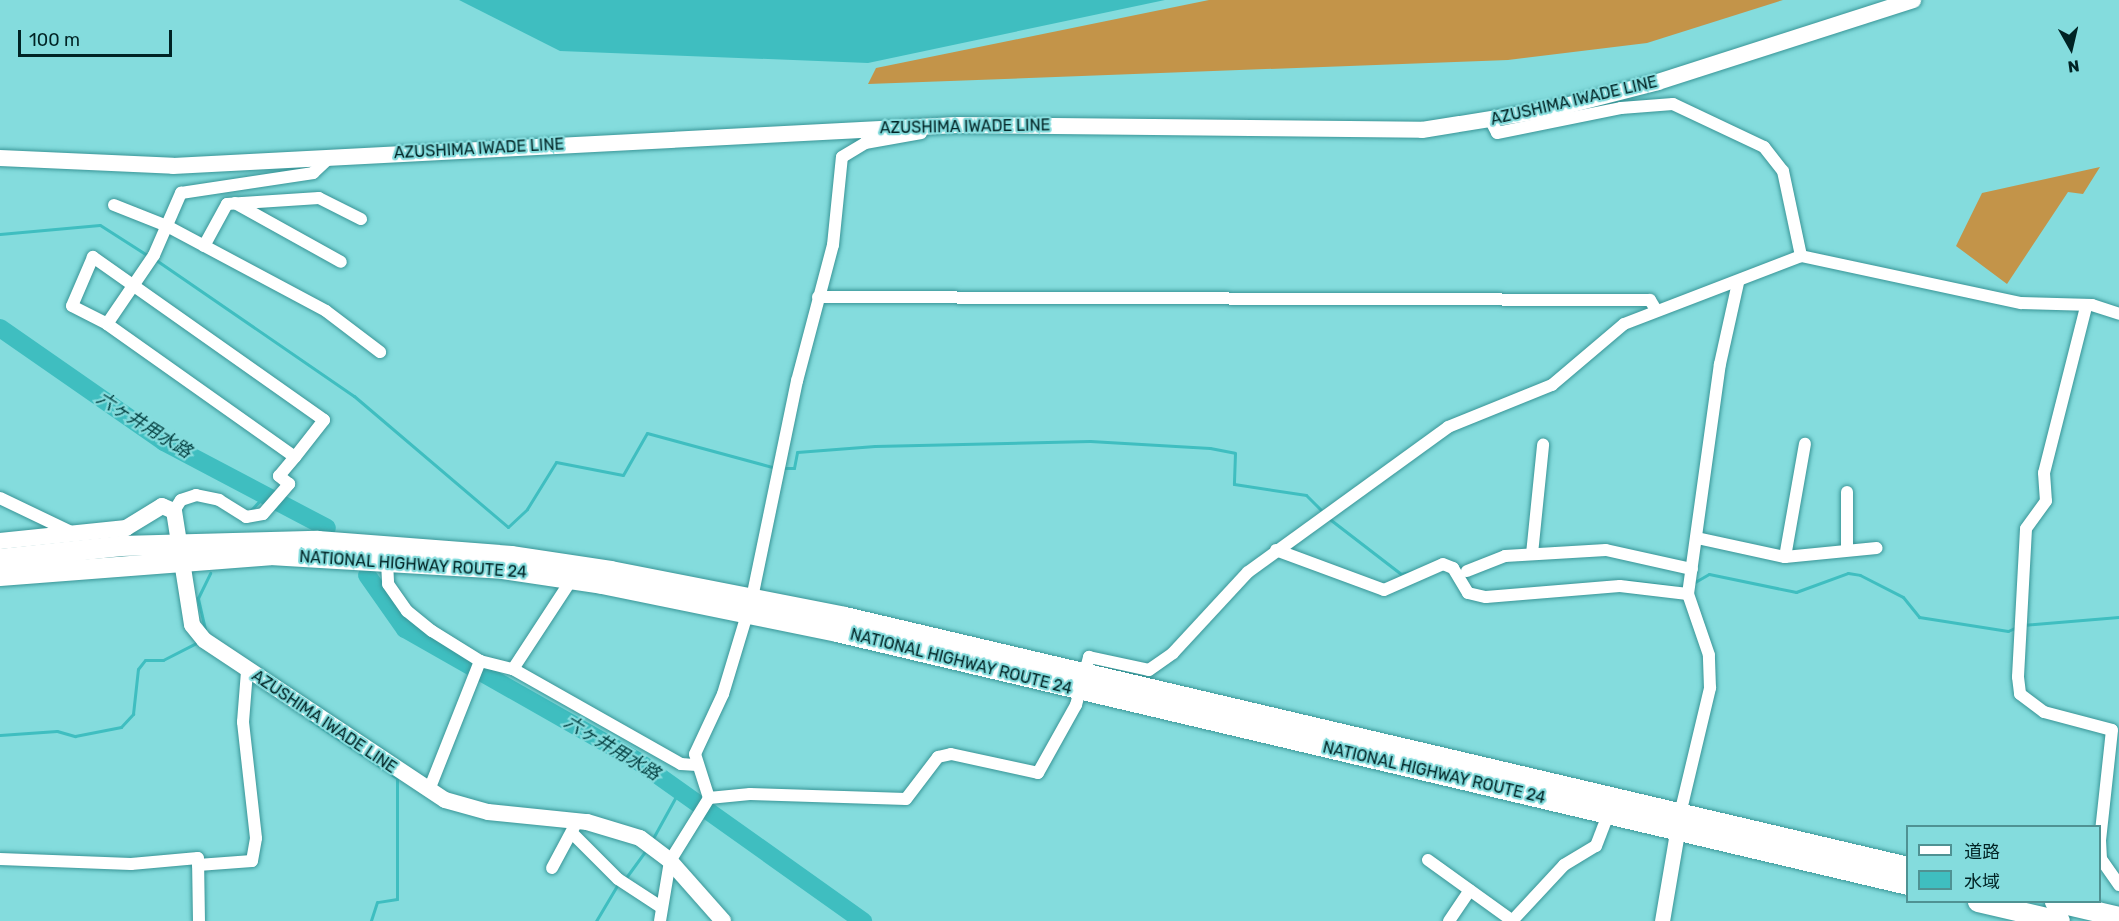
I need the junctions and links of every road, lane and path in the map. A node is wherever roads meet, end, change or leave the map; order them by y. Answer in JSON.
{"nodes":[{"id":1,"x":1913,"y":0,"type":"edge"},
{"id":2,"x":1491,"y":121,"type":"junction"},
{"id":3,"x":957,"y":125,"type":"junction"},
{"id":4,"x":0,"y":158,"type":"edge"},
{"id":5,"x":330,"y":158,"type":"junction"},
{"id":6,"x":236,"y":203,"type":"junction"},
{"id":7,"x":114,"y":205,"type":"dead end"},
{"id":8,"x":361,"y":219,"type":"dead end"},
{"id":9,"x":167,"y":226,"type":"junction"},
{"id":10,"x":204,"y":246,"type":"junction"},
{"id":11,"x":1801,"y":256,"type":"junction"},
{"id":12,"x":341,"y":262,"type":"dead end"},
{"id":13,"x":1738,"y":282,"type":"junction"},
{"id":14,"x":133,"y":284,"type":"junction"},
{"id":15,"x":818,"y":297,"type":"junction"},
{"id":16,"x":2086,"y":307,"type":"junction"},
{"id":17,"x":1656,"y":310,"type":"junction"},
{"id":18,"x":2119,"y":314,"type":"edge"},
{"id":19,"x":107,"y":324,"type":"junction"},
{"id":20,"x":380,"y":352,"type":"dead end"},
{"id":21,"x":1805,"y":444,"type":"dead end"},
{"id":22,"x":1543,"y":446,"type":"dead end"},
{"id":23,"x":295,"y":457,"type":"junction"},
{"id":24,"x":1847,"y":492,"type":"dead end"},
{"id":25,"x":0,"y":498,"type":"edge"},
{"id":26,"x":174,"y":511,"type":"junction"},
{"id":27,"x":74,"y":532,"type":"junction"},
{"id":28,"x":1697,"y":538,"type":"junction"},
{"id":29,"x":0,"y":541,"type":"edge"},
{"id":30,"x":1877,"y":548,"type":"dead end"},
{"id":31,"x":1276,"y":550,"type":"junction"},
{"id":32,"x":1847,"y":550,"type":"junction"},
{"id":33,"x":181,"y":552,"type":"junction"},
{"id":34,"x":1532,"y":554,"type":"junction"},
{"id":35,"x":1785,"y":557,"type":"junction"},
{"id":36,"x":0,"y":559,"type":"edge"},
{"id":37,"x":387,"y":562,"type":"junction"},
{"id":38,"x":1692,"y":569,"type":"junction"},
{"id":39,"x":1467,"y":571,"type":"dead end"},
{"id":40,"x":0,"y":576,"type":"edge"},
{"id":41,"x":572,"y":579,"type":"junction"},
{"id":42,"x":1688,"y":594,"type":"junction"},
{"id":43,"x":750,"y":605,"type":"junction"},
{"id":44,"x":480,"y":661,"type":"junction"},
{"id":45,"x":513,"y":669,"type":"junction"},
{"id":46,"x":247,"y":670,"type":"junction"},
{"id":47,"x":1083,"y":683,"type":"junction"},
{"id":48,"x":697,"y":765,"type":"junction"},
{"id":49,"x":429,"y":790,"type":"junction"},
{"id":50,"x":709,"y":798,"type":"junction"},
{"id":51,"x":1608,"y":814,"type":"junction"},
{"id":52,"x":1679,"y":822,"type":"junction"},
{"id":53,"x":574,"y":827,"type":"junction"},
{"id":54,"x":2101,"y":831,"type":"edge"},
{"id":55,"x":0,"y":859,"type":"edge"},
{"id":56,"x":2101,"y":859,"type":"edge"},
{"id":57,"x":1428,"y":860,"type":"dead end"},
{"id":58,"x":670,"y":861,"type":"junction"},
{"id":59,"x":198,"y":865,"type":"junction"},
{"id":60,"x":1906,"y":867,"type":"edge"},
{"id":61,"x":552,"y":868,"type":"dead end"},
{"id":62,"x":1906,"y":884,"type":"edge"},
{"id":63,"x":2119,"y":885,"type":"edge"},
{"id":64,"x":1470,"y":890,"type":"junction"},
{"id":65,"x":1982,"y":903,"type":"edge"},
{"id":66,"x":2059,"y":903,"type":"edge"},
{"id":67,"x":661,"y":907,"type":"junction"},
{"id":68,"x":2119,"y":917,"type":"edge"},
{"id":69,"x":199,"y":921,"type":"edge"},
{"id":70,"x":660,"y":921,"type":"edge"},
{"id":71,"x":723,"y":921,"type":"edge"},
{"id":72,"x":1449,"y":921,"type":"edge"},
{"id":73,"x":1513,"y":921,"type":"edge"},
{"id":74,"x":1662,"y":921,"type":"edge"},
{"id":75,"x":2060,"y":921,"type":"edge"}],
"edges":[{"from":1,"to":2,"type":"main road","name":"AZUSHIMA IWADE LINE"},
{"from":2,"to":3,"type":"main road","name":"AZUSHIMA IWADE LINE"},
{"from":2,"to":11,"type":"street"},
{"from":3,"to":5,"type":"main road","name":"AZUSHIMA IWADE LINE"},
{"from":3,"to":15,"type":"street"},
{"from":4,"to":5,"type":"main road","name":"AZUSHIMA IWADE LINE"},
{"from":5,"to":9,"type":"street"},
{"from":6,"to":8,"type":"street"},
{"from":6,"to":10,"type":"street"},
{"from":6,"to":12,"type":"street"},
{"from":7,"to":9,"type":"street"},
{"from":9,"to":10,"type":"street"},
{"from":9,"to":14,"type":"street"},
{"from":10,"to":20,"type":"street"},
{"from":11,"to":13,"type":"street"},
{"from":11,"to":16,"type":"street"},
{"from":13,"to":17,"type":"street"},
{"from":13,"to":28,"type":"street"},
{"from":14,"to":19,"type":"street"},
{"from":14,"to":19,"type":"street"},
{"from":14,"to":23,"type":"street"},
{"from":15,"to":17,"type":"street"},
{"from":15,"to":43,"type":"street"},
{"from":16,"to":18,"type":"street"},
{"from":16,"to":54,"type":"street"},
{"from":17,"to":31,"type":"street"},
{"from":19,"to":23,"type":"street"},
{"from":21,"to":35,"type":"street"},
{"from":22,"to":34,"type":"street"},
{"from":23,"to":26,"type":"street"},
{"from":24,"to":32,"type":"street"},
{"from":25,"to":27,"type":"street"},
{"from":26,"to":27,"type":"main road"},
{"from":26,"to":33,"type":"main road","name":"AZUSHIMA IWADE LINE"},
{"from":27,"to":29,"type":"main road"},
{"from":28,"to":35,"type":"street"},
{"from":28,"to":38,"type":"street"},
{"from":30,"to":32,"type":"street"},
{"from":31,"to":42,"type":"street"},
{"from":31,"to":47,"type":"street"},
{"from":32,"to":35,"type":"street"},
{"from":33,"to":36,"type":"highway","name":"NATIONAL HIGHWAY ROUTE 24"},
{"from":33,"to":37,"type":"highway","name":"NATIONAL HIGHWAY ROUTE 24"},
{"from":33,"to":40,"type":"highway","name":"NATIONAL HIGHWAY ROUTE 24"},
{"from":33,"to":43,"type":"highway","name":"NATIONAL HIGHWAY ROUTE 24"},
{"from":33,"to":46,"type":"main road","name":"AZUSHIMA IWADE LINE"},
{"from":34,"to":38,"type":"street"},
{"from":34,"to":39,"type":"street"},
{"from":37,"to":41,"type":"highway","name":"NATIONAL HIGHWAY ROUTE 24"},
{"from":37,"to":44,"type":"street"},
{"from":38,"to":42,"type":"street"},
{"from":41,"to":43,"type":"highway","name":"NATIONAL HIGHWAY ROUTE 24"},
{"from":41,"to":45,"type":"street"},
{"from":42,"to":52,"type":"street"},
{"from":43,"to":47,"type":"highway","name":"NATIONAL HIGHWAY ROUTE 24"},
{"from":43,"to":48,"type":"street"},
{"from":44,"to":45,"type":"street"},
{"from":44,"to":49,"type":"street"},
{"from":45,"to":48,"type":"street"},
{"from":46,"to":49,"type":"main road","name":"AZUSHIMA IWADE LINE"},
{"from":46,"to":59,"type":"street"},
{"from":47,"to":50,"type":"street"},
{"from":47,"to":51,"type":"highway","name":"NATIONAL HIGHWAY ROUTE 24"},
{"from":47,"to":52,"type":"highway","name":"NATIONAL HIGHWAY ROUTE 24"},
{"from":48,"to":50,"type":"street"},
{"from":49,"to":53,"type":"main road","name":"AZUSHIMA IWADE LINE"},
{"from":50,"to":58,"type":"street"},
{"from":51,"to":52,"type":"highway","name":"NATIONAL HIGHWAY ROUTE 24"},
{"from":51,"to":73,"type":"street"},
{"from":52,"to":60,"type":"highway","name":"NATIONAL HIGHWAY ROUTE 24"},
{"from":52,"to":62,"type":"highway","name":"NATIONAL HIGHWAY ROUTE 24"},
{"from":52,"to":74,"type":"street"},
{"from":53,"to":58,"type":"main road","name":"AZUSHIMA IWADE LINE"},
{"from":53,"to":61,"type":"street"},
{"from":53,"to":67,"type":"street"},
{"from":55,"to":59,"type":"street"},
{"from":56,"to":63,"type":"street"},
{"from":57,"to":64,"type":"street"},
{"from":58,"to":67,"type":"street"},
{"from":58,"to":71,"type":"main road","name":"AZUSHIMA IWADE LINE"},
{"from":59,"to":69,"type":"street"},
{"from":64,"to":72,"type":"street"},
{"from":64,"to":73,"type":"street"},
{"from":65,"to":75,"type":"highway"},
{"from":66,"to":68,"type":"highway"},
{"from":67,"to":70,"type":"street"}]}
